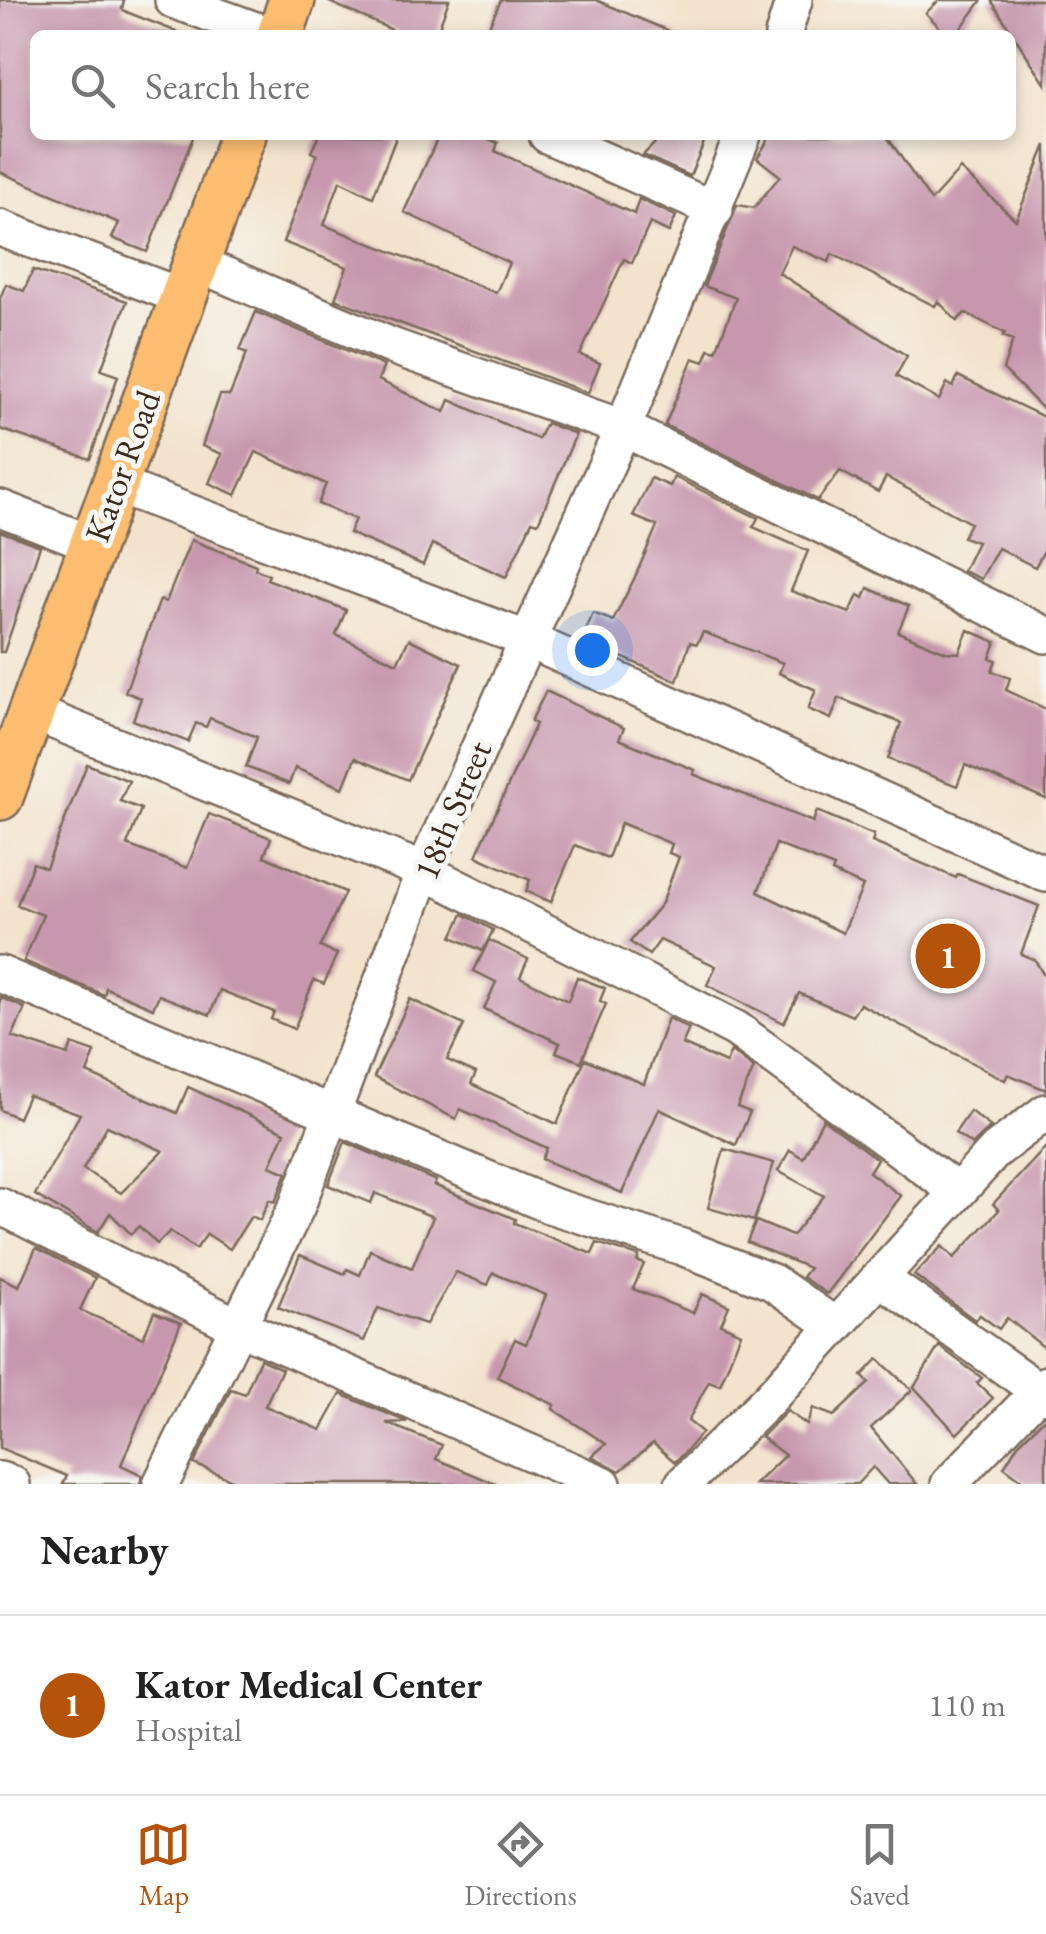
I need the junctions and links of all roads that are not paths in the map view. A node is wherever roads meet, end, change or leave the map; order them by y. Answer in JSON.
{"nodes":[{"id":1,"x":173,"y":0,"type":"edge"},
{"id":2,"x":794,"y":0,"type":"edge"},
{"id":3,"x":286,"y":26,"type":"edge"},
{"id":4,"x":785,"y":30,"type":"edge"},
{"id":5,"x":241,"y":140,"type":"edge"},
{"id":6,"x":558,"y":140,"type":"edge"},
{"id":7,"x":741,"y":140,"type":"edge"},
{"id":8,"x":714,"y":210,"type":"junction"},
{"id":9,"x":0,"y":228,"type":"edge"},
{"id":10,"x":190,"y":280,"type":"junction"},
{"id":11,"x":622,"y":428,"type":"junction"},
{"id":12,"x":114,"y":484,"type":"junction"},
{"id":13,"x":0,"y":508,"type":"edge"},
{"id":14,"x":94,"y":544,"type":"junction"},
{"id":15,"x":1046,"y":635,"type":"edge"},
{"id":16,"x":526,"y":639,"type":"junction"},
{"id":17,"x":32,"y":712,"type":"junction"},
{"id":18,"x":1,"y":790,"type":"edge"},
{"id":19,"x":424,"y":871,"type":"junction"},
{"id":20,"x":1045,"y":871,"type":"edge"},
{"id":21,"x":0,"y":974,"type":"edge"},
{"id":22,"x":333,"y":1112,"type":"junction"},
{"id":23,"x":1046,"y":1112,"type":"edge"},
{"id":24,"x":957,"y":1191,"type":"junction"},
{"id":25,"x":0,"y":1206,"type":"edge"},
{"id":26,"x":880,"y":1278,"type":"junction"},
{"id":27,"x":235,"y":1325,"type":"junction"},
{"id":28,"x":834,"y":1325,"type":"junction"},
{"id":29,"x":1044,"y":1390,"type":"edge"},
{"id":30,"x":0,"y":1480,"type":"edge"},
{"id":31,"x":12,"y":1484,"type":"edge"},
{"id":32,"x":161,"y":1484,"type":"edge"},
{"id":33,"x":603,"y":1484,"type":"edge"},
{"id":34,"x":684,"y":1484,"type":"edge"},
{"id":35,"x":950,"y":1484,"type":"edge"}],
"edges":[{"from":1,"to":3,"type":"street"},
{"from":2,"to":4,"type":"street"},
{"from":5,"to":10,"type":"main road","name":"Kator Road"},
{"from":6,"to":8,"type":"street"},
{"from":7,"to":8,"type":"street","name":"18th Street"},
{"from":8,"to":11,"type":"street","name":"18th Street"},
{"from":9,"to":10,"type":"street"},
{"from":10,"to":11,"type":"street"},
{"from":10,"to":12,"type":"main road","name":"Kator Road"},
{"from":11,"to":15,"type":"street"},
{"from":11,"to":16,"type":"street","name":"18th Street"},
{"from":12,"to":14,"type":"main road","name":"Kator Road"},
{"from":12,"to":16,"type":"street"},
{"from":13,"to":14,"type":"street"},
{"from":14,"to":17,"type":"main road","name":"Kator Road"},
{"from":16,"to":19,"type":"street","name":"18th Street"},
{"from":16,"to":20,"type":"street"},
{"from":17,"to":18,"type":"main road","name":"Kator Road"},
{"from":17,"to":19,"type":"street"},
{"from":19,"to":22,"type":"street","name":"18th Street"},
{"from":19,"to":24,"type":"street"},
{"from":21,"to":22,"type":"street"},
{"from":22,"to":27,"type":"street","name":"18th Street"},
{"from":22,"to":28,"type":"street"},
{"from":23,"to":24,"type":"street"},
{"from":24,"to":26,"type":"street"},
{"from":25,"to":27,"type":"street"},
{"from":26,"to":28,"type":"street"},
{"from":26,"to":29,"type":"street"},
{"from":27,"to":32,"type":"street","name":"18th Street"},
{"from":27,"to":33,"type":"street"},
{"from":28,"to":34,"type":"street"},
{"from":29,"to":35,"type":"street"},
{"from":30,"to":31,"type":"street"}]}
